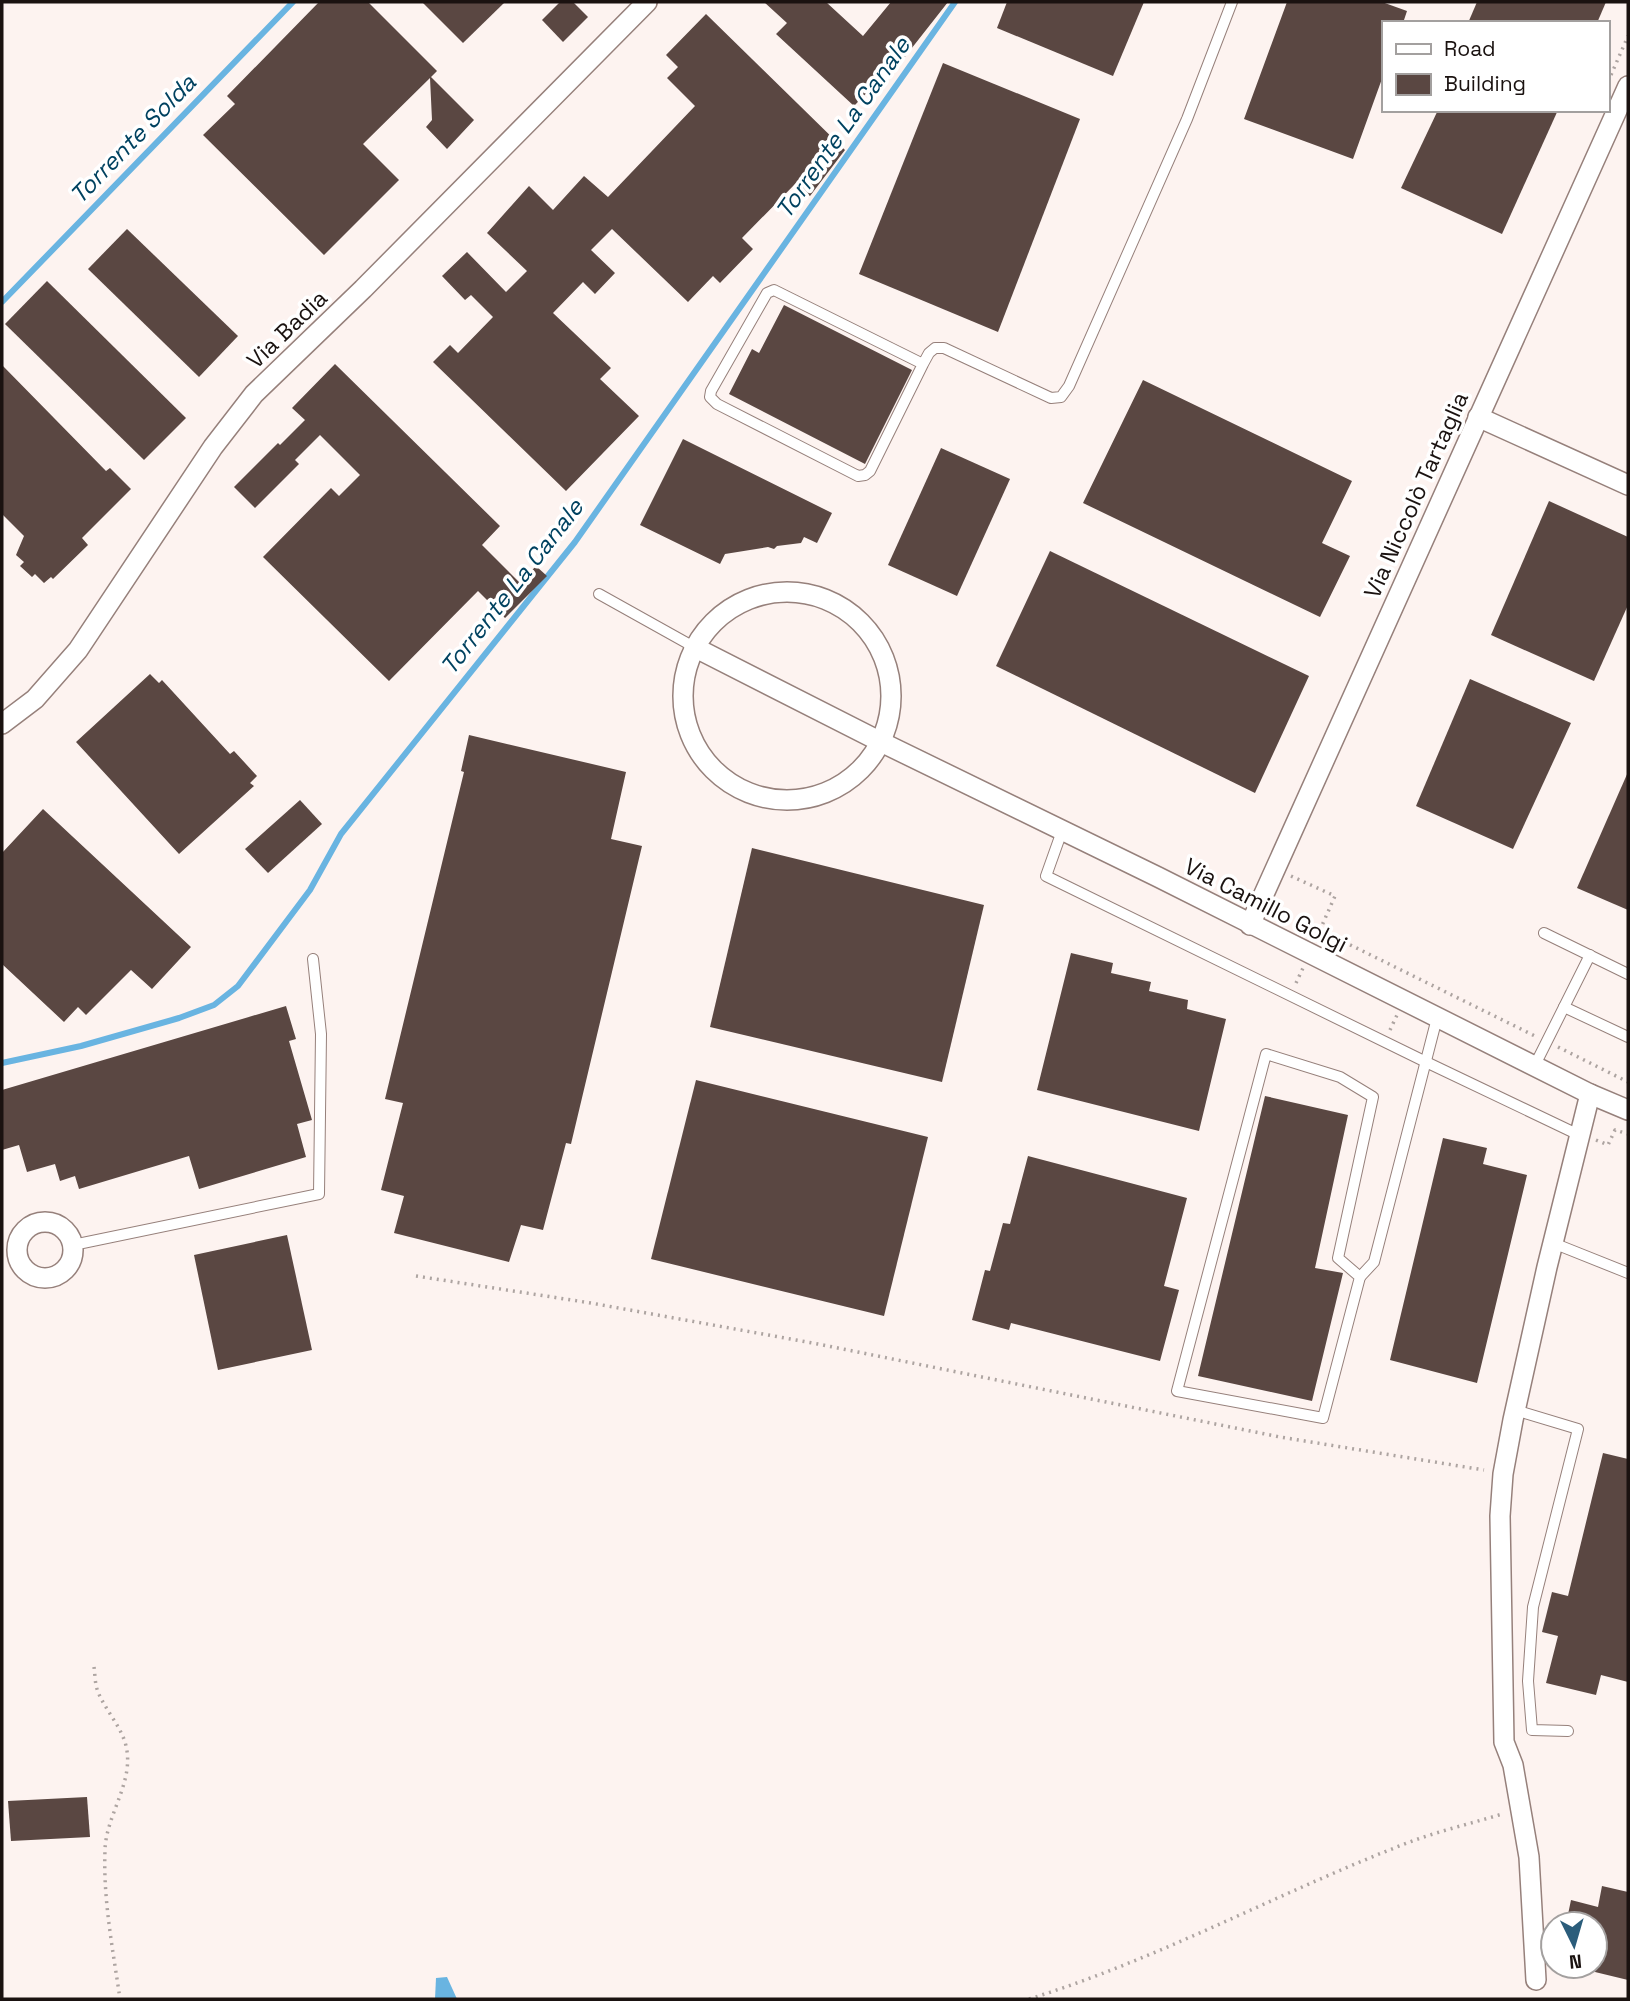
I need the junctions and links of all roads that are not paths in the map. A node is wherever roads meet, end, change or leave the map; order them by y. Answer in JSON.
{"nodes":[{"id":1,"x":647,"y":2,"type":"edge"},
{"id":2,"x":1232,"y":2,"type":"edge"},
{"id":3,"x":1628,"y":86,"type":"edge"},
{"id":4,"x":923,"y":364,"type":"junction"},
{"id":5,"x":1478,"y":417,"type":"junction"},
{"id":6,"x":1628,"y":485,"type":"edge"},
{"id":7,"x":599,"y":594,"type":"dead end"},
{"id":8,"x":694,"y":647,"type":"junction"},
{"id":9,"x":2,"y":724,"type":"edge"},
{"id":10,"x":881,"y":742,"type":"junction"},
{"id":11,"x":1062,"y":831,"type":"junction"},
{"id":12,"x":1250,"y":925,"type":"junction"},
{"id":13,"x":1544,"y":933,"type":"dead end"},
{"id":14,"x":1590,"y":955,"type":"junction"},
{"id":15,"x":313,"y":959,"type":"dead end"},
{"id":16,"x":1628,"y":974,"type":"edge"},
{"id":17,"x":1564,"y":1007,"type":"junction"},
{"id":18,"x":1437,"y":1018,"type":"junction"},
{"id":19,"x":1628,"y":1037,"type":"edge"},
{"id":20,"x":1426,"y":1062,"type":"junction"},
{"id":21,"x":1534,"y":1067,"type":"junction"},
{"id":22,"x":1590,"y":1094,"type":"junction"},
{"id":23,"x":1628,"y":1110,"type":"edge"},
{"id":24,"x":1589,"y":1138,"type":"junction"},
{"id":25,"x":1553,"y":1243,"type":"junction"},
{"id":26,"x":74,"y":1245,"type":"junction"},
{"id":27,"x":9,"y":1257,"type":"edge"},
{"id":28,"x":1628,"y":1273,"type":"edge"},
{"id":29,"x":1360,"y":1277,"type":"junction"},
{"id":30,"x":1515,"y":1410,"type":"junction"},
{"id":31,"x":1568,"y":1731,"type":"dead end"},
{"id":32,"x":1536,"y":1980,"type":"dead end"}],
"edges":[{"from":1,"to":9,"type":"street","name":"Via Badia"},
{"from":2,"to":4,"type":"lane"},
{"from":3,"to":5,"type":"street","name":"Via Niccolò Tartaglia"},
{"from":4,"to":4,"type":"lane"},
{"from":5,"to":6,"type":"street"},
{"from":5,"to":12,"type":"street","name":"Via Niccolò Tartaglia"},
{"from":7,"to":8,"type":"lane"},
{"from":8,"to":10,"type":"street","name":"Via Camillo Golgi"},
{"from":8,"to":10,"type":"street"},
{"from":8,"to":10,"type":"street"},
{"from":10,"to":11,"type":"street","name":"Via Camillo Golgi"},
{"from":11,"to":12,"type":"street","name":"Via Camillo Golgi"},
{"from":11,"to":20,"type":"lane"},
{"from":12,"to":18,"type":"street","name":"Via Camillo Golgi"},
{"from":13,"to":14,"type":"lane"},
{"from":14,"to":16,"type":"lane"},
{"from":14,"to":17,"type":"lane"},
{"from":15,"to":26,"type":"lane"},
{"from":17,"to":19,"type":"lane"},
{"from":17,"to":21,"type":"lane"},
{"from":18,"to":20,"type":"lane"},
{"from":18,"to":21,"type":"street","name":"Via Camillo Golgi"},
{"from":20,"to":24,"type":"lane"},
{"from":20,"to":29,"type":"lane"},
{"from":21,"to":22,"type":"street","name":"Via Camillo Golgi"},
{"from":22,"to":23,"type":"street","name":"Via Camillo Golgi"},
{"from":22,"to":24,"type":"street"},
{"from":24,"to":25,"type":"street"},
{"from":25,"to":28,"type":"lane"},
{"from":25,"to":30,"type":"street"},
{"from":26,"to":27,"type":"street"},
{"from":26,"to":27,"type":"street"},
{"from":29,"to":29,"type":"lane"},
{"from":30,"to":31,"type":"lane"},
{"from":30,"to":32,"type":"street"}]}
